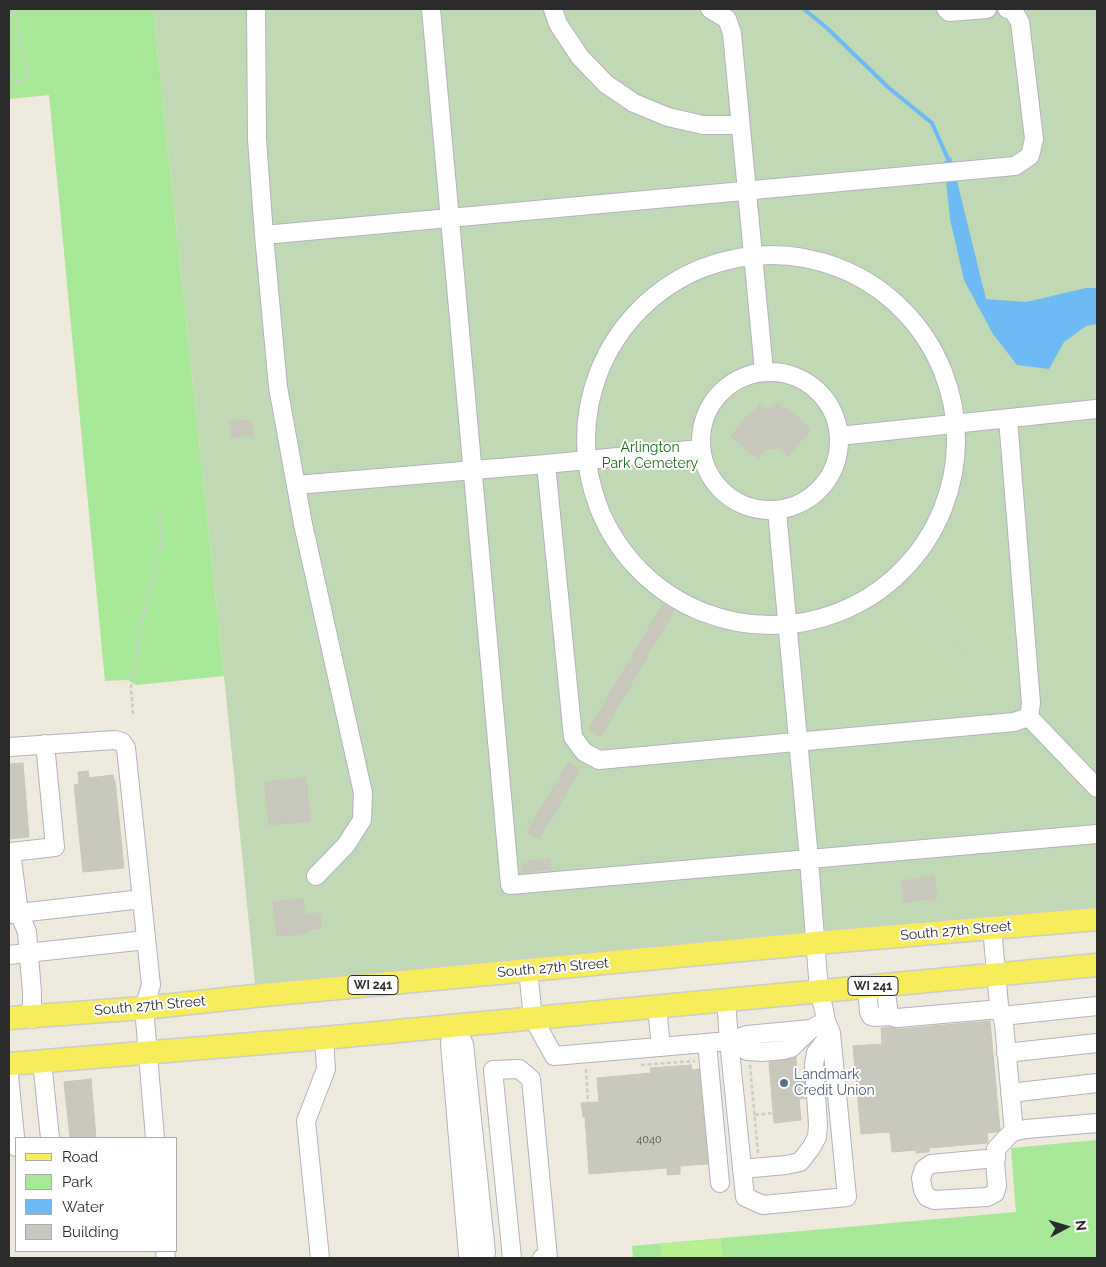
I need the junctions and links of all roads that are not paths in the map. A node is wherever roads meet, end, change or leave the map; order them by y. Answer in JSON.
{"nodes":[{"id":1,"x":256,"y":9,"type":"edge"},
{"id":2,"x":431,"y":9,"type":"edge"},
{"id":3,"x":553,"y":9,"type":"edge"},
{"id":4,"x":710,"y":9,"type":"edge"},
{"id":5,"x":946,"y":9,"type":"edge"},
{"id":6,"x":987,"y":9,"type":"edge"},
{"id":7,"x":1007,"y":9,"type":"edge"},
{"id":8,"x":740,"y":125,"type":"junction"},
{"id":9,"x":746,"y":191,"type":"junction"},
{"id":10,"x":450,"y":218,"type":"junction"},
{"id":11,"x":264,"y":235,"type":"junction"},
{"id":12,"x":753,"y":256,"type":"junction"},
{"id":13,"x":764,"y":372,"type":"junction"},
{"id":14,"x":1097,"y":414,"type":"edge"},
{"id":15,"x":1008,"y":419,"type":"junction"},
{"id":16,"x":956,"y":424,"type":"junction"},
{"id":17,"x":839,"y":436,"type":"junction"},
{"id":18,"x":700,"y":449,"type":"junction"},
{"id":19,"x":586,"y":460,"type":"junction"},
{"id":20,"x":546,"y":464,"type":"junction"},
{"id":21,"x":473,"y":470,"type":"junction"},
{"id":22,"x":296,"y":485,"type":"junction"},
{"id":23,"x":778,"y":511,"type":"junction"},
{"id":24,"x":787,"y":626,"type":"junction"},
{"id":25,"x":1029,"y":717,"type":"junction"},
{"id":26,"x":797,"y":742,"type":"junction"},
{"id":27,"x":45,"y":744,"type":"junction"},
{"id":28,"x":9,"y":747,"type":"edge"},
{"id":29,"x":1097,"y":788,"type":"edge"},
{"id":30,"x":1097,"y":834,"type":"edge"},
{"id":31,"x":809,"y":859,"type":"junction"},
{"id":32,"x":316,"y":876,"type":"dead end"},
{"id":33,"x":142,"y":898,"type":"junction"},
{"id":34,"x":14,"y":914,"type":"edge"},
{"id":35,"x":1097,"y":919,"type":"edge"},
{"id":36,"x":992,"y":928,"type":"junction"},
{"id":37,"x":146,"y":940,"type":"junction"},
{"id":38,"x":816,"y":943,"type":"junction"},
{"id":39,"x":1097,"y":949,"type":"edge"},
{"id":40,"x":29,"y":953,"type":"junction"},
{"id":41,"x":9,"y":956,"type":"edge"},
{"id":42,"x":1097,"y":965,"type":"edge"},
{"id":43,"x":1064,"y":968,"type":"junction"},
{"id":44,"x":528,"y":970,"type":"junction"},
{"id":45,"x":997,"y":975,"type":"junction"},
{"id":46,"x":876,"y":986,"type":"junction"},
{"id":47,"x":819,"y":991,"type":"junction"},
{"id":48,"x":726,"y":1000,"type":"junction"},
{"id":49,"x":1097,"y":1006,"type":"edge"},
{"id":50,"x":657,"y":1007,"type":"junction"},
{"id":51,"x":144,"y":1008,"type":"junction"},
{"id":52,"x":1001,"y":1012,"type":"junction"},
{"id":53,"x":9,"y":1018,"type":"edge"},
{"id":54,"x":32,"y":1018,"type":"junction"},
{"id":55,"x":533,"y":1018,"type":"junction"},
{"id":56,"x":9,"y":1024,"type":"edge"},
{"id":57,"x":454,"y":1026,"type":"junction"},
{"id":58,"x":823,"y":1028,"type":"junction"},
{"id":59,"x":324,"y":1038,"type":"junction"},
{"id":60,"x":729,"y":1041,"type":"junction"},
{"id":61,"x":707,"y":1043,"type":"junction"},
{"id":62,"x":1097,"y":1043,"type":"edge"},
{"id":63,"x":661,"y":1047,"type":"junction"},
{"id":64,"x":148,"y":1052,"type":"junction"},
{"id":65,"x":1006,"y":1053,"type":"junction"},
{"id":66,"x":42,"y":1061,"type":"junction"},
{"id":67,"x":9,"y":1064,"type":"edge"},
{"id":68,"x":9,"y":1075,"type":"edge"},
{"id":69,"x":1097,"y":1083,"type":"edge"},
{"id":70,"x":1010,"y":1092,"type":"junction"},
{"id":71,"x":1097,"y":1123,"type":"edge"},
{"id":72,"x":1014,"y":1132,"type":"junction"},
{"id":73,"x":15,"y":1137,"type":"edge"},
{"id":74,"x":50,"y":1137,"type":"edge"},
{"id":75,"x":155,"y":1137,"type":"edge"},
{"id":76,"x":996,"y":1158,"type":"dead end"},
{"id":77,"x":742,"y":1175,"type":"junction"},
{"id":78,"x":320,"y":1258,"type":"edge"},
{"id":79,"x":471,"y":1258,"type":"edge"},
{"id":80,"x":482,"y":1258,"type":"edge"},
{"id":81,"x":512,"y":1258,"type":"edge"},
{"id":82,"x":542,"y":1258,"type":"edge"}],
"edges":[{"from":1,"to":11,"type":"street"},
{"from":2,"to":10,"type":"street"},
{"from":3,"to":8,"type":"street"},
{"from":4,"to":8,"type":"street"},
{"from":5,"to":6,"type":"street"},
{"from":7,"to":9,"type":"street"},
{"from":8,"to":9,"type":"street"},
{"from":9,"to":10,"type":"street"},
{"from":9,"to":12,"type":"street"},
{"from":10,"to":11,"type":"street"},
{"from":10,"to":21,"type":"street"},
{"from":11,"to":22,"type":"street"},
{"from":12,"to":13,"type":"street"},
{"from":12,"to":16,"type":"street"},
{"from":12,"to":19,"type":"street"},
{"from":13,"to":17,"type":"street"},
{"from":13,"to":18,"type":"street"},
{"from":14,"to":15,"type":"street"},
{"from":15,"to":16,"type":"street"},
{"from":15,"to":25,"type":"street"},
{"from":16,"to":17,"type":"street"},
{"from":16,"to":24,"type":"street"},
{"from":17,"to":23,"type":"street"},
{"from":18,"to":19,"type":"street"},
{"from":18,"to":23,"type":"street"},
{"from":19,"to":20,"type":"street"},
{"from":19,"to":24,"type":"street"},
{"from":20,"to":21,"type":"street"},
{"from":20,"to":26,"type":"street"},
{"from":21,"to":22,"type":"street"},
{"from":21,"to":31,"type":"street"},
{"from":22,"to":32,"type":"street"},
{"from":23,"to":24,"type":"street"},
{"from":24,"to":26,"type":"street"},
{"from":25,"to":26,"type":"street"},
{"from":25,"to":29,"type":"street"},
{"from":26,"to":31,"type":"street"},
{"from":27,"to":28,"type":"street"},
{"from":27,"to":33,"type":"street"},
{"from":27,"to":34,"type":"street"},
{"from":30,"to":31,"type":"street"},
{"from":31,"to":38,"type":"street"},
{"from":33,"to":34,"type":"street"},
{"from":33,"to":37,"type":"street"},
{"from":34,"to":40,"type":"street"},
{"from":35,"to":36,"type":"main road","name":"South 27th Street","number":"WI 241"},
{"from":36,"to":38,"type":"main road","name":"South 27th Street","number":"WI 241"},
{"from":36,"to":45,"type":"street"},
{"from":37,"to":40,"type":"street"},
{"from":37,"to":51,"type":"street"},
{"from":38,"to":44,"type":"main road","name":"South 27th Street","number":"WI 241"},
{"from":38,"to":47,"type":"street"},
{"from":39,"to":43,"type":"main road"},
{"from":40,"to":41,"type":"street"},
{"from":40,"to":54,"type":"street"},
{"from":42,"to":43,"type":"main road","number":"WI 241"},
{"from":43,"to":45,"type":"main road","number":"WI 241"},
{"from":44,"to":51,"type":"main road","name":"South 27th Street","number":"WI 241"},
{"from":44,"to":55,"type":"street"},
{"from":45,"to":46,"type":"main road","number":"WI 241"},
{"from":45,"to":52,"type":"street"},
{"from":46,"to":47,"type":"main road","number":"WI 241"},
{"from":46,"to":52,"type":"street"},
{"from":47,"to":48,"type":"main road","number":"WI 241"},
{"from":47,"to":58,"type":"street"},
{"from":48,"to":50,"type":"main road","number":"WI 241"},
{"from":48,"to":60,"type":"street"},
{"from":49,"to":52,"type":"street"},
{"from":50,"to":55,"type":"main road","number":"WI 241"},
{"from":50,"to":63,"type":"street"},
{"from":51,"to":54,"type":"main road","name":"South 27th Street","number":"WI 241"},
{"from":51,"to":64,"type":"street"},
{"from":52,"to":65,"type":"street"},
{"from":53,"to":54,"type":"main road"},
{"from":54,"to":56,"type":"main road"},
{"from":55,"to":57,"type":"main road","number":"WI 241"},
{"from":55,"to":63,"type":"street"},
{"from":57,"to":59,"type":"main road","number":"WI 241"},
{"from":57,"to":79,"type":"street"},
{"from":57,"to":80,"type":"street"},
{"from":58,"to":60,"type":"street"},
{"from":58,"to":77,"type":"street"},
{"from":58,"to":77,"type":"street"},
{"from":59,"to":64,"type":"main road","number":"WI 241"},
{"from":59,"to":78,"type":"street"},
{"from":60,"to":61,"type":"street"},
{"from":60,"to":77,"type":"street"},
{"from":61,"to":63,"type":"street"},
{"from":61,"to":77,"type":"street"},
{"from":62,"to":65,"type":"street"},
{"from":64,"to":66,"type":"main road","number":"WI 241"},
{"from":64,"to":75,"type":"street"},
{"from":65,"to":70,"type":"street"},
{"from":66,"to":67,"type":"main road","number":"WI 241"},
{"from":66,"to":74,"type":"street"},
{"from":68,"to":73,"type":"street"},
{"from":69,"to":70,"type":"street"},
{"from":70,"to":72,"type":"street"},
{"from":71,"to":72,"type":"street"},
{"from":72,"to":76,"type":"street"},
{"from":81,"to":82,"type":"street"}]}
